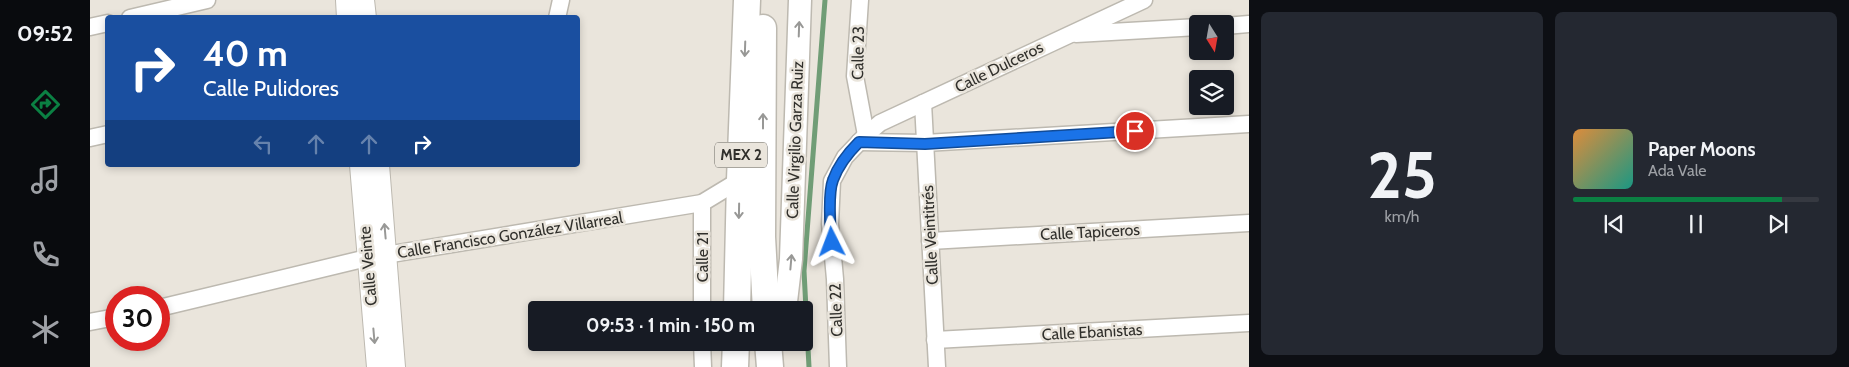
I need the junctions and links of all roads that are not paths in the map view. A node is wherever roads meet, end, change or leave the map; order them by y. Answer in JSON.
{"nodes":[{"id":1,"x":207,"y":0,"type":"edge"},
{"id":2,"x":346,"y":0,"type":"edge"},
{"id":3,"x":364,"y":0,"type":"edge"},
{"id":4,"x":561,"y":0,"type":"edge"},
{"id":5,"x":800,"y":0,"type":"edge"},
{"id":6,"x":860,"y":0,"type":"edge"},
{"id":7,"x":1144,"y":0,"type":"edge"},
{"id":8,"x":758,"y":4,"type":"edge"},
{"id":9,"x":143,"y":15,"type":"edge"},
{"id":10,"x":347,"y":15,"type":"edge"},
{"id":11,"x":366,"y":15,"type":"edge"},
{"id":12,"x":558,"y":15,"type":"edge"},
{"id":13,"x":105,"y":23,"type":"edge"},
{"id":14,"x":1249,"y":24,"type":"edge"},
{"id":15,"x":1234,"y":25,"type":"edge"},
{"id":16,"x":90,"y":26,"type":"edge"},
{"id":17,"x":1189,"y":28,"type":"edge"},
{"id":18,"x":1066,"y":35,"type":"junction"},
{"id":19,"x":923,"y":104,"type":"junction"},
{"id":20,"x":1249,"y":124,"type":"edge"},
{"id":21,"x":105,"y":135,"type":"edge"},
{"id":22,"x":90,"y":138,"type":"edge"},
{"id":23,"x":862,"y":138,"type":"junction"},
{"id":24,"x":925,"y":144,"type":"junction"},
{"id":25,"x":360,"y":167,"type":"edge"},
{"id":26,"x":379,"y":167,"type":"edge"},
{"id":27,"x":740,"y":180,"type":"junction"},
{"id":28,"x":702,"y":203,"type":"junction"},
{"id":29,"x":1249,"y":223,"type":"edge"},
{"id":30,"x":930,"y":240,"type":"junction"},
{"id":31,"x":387,"y":255,"type":"junction"},
{"id":32,"x":367,"y":258,"type":"junction"},
{"id":33,"x":702,"y":301,"type":"edge"},
{"id":34,"x":737,"y":301,"type":"edge"},
{"id":35,"x":766,"y":301,"type":"edge"},
{"id":36,"x":786,"y":301,"type":"edge"},
{"id":37,"x":170,"y":305,"type":"edge"},
{"id":38,"x":105,"y":319,"type":"edge"},
{"id":39,"x":90,"y":322,"type":"edge"},
{"id":40,"x":1249,"y":323,"type":"edge"},
{"id":41,"x":936,"y":340,"type":"junction"},
{"id":42,"x":702,"y":351,"type":"edge"},
{"id":43,"x":736,"y":351,"type":"edge"},
{"id":44,"x":769,"y":351,"type":"edge"},
{"id":45,"x":781,"y":351,"type":"edge"},
{"id":46,"x":377,"y":367,"type":"edge"},
{"id":47,"x":395,"y":367,"type":"edge"},
{"id":48,"x":702,"y":367,"type":"edge"},
{"id":49,"x":735,"y":367,"type":"edge"},
{"id":50,"x":770,"y":367,"type":"edge"},
{"id":51,"x":778,"y":367,"type":"edge"},
{"id":52,"x":838,"y":367,"type":"edge"},
{"id":53,"x":937,"y":367,"type":"edge"}],
"edges":[{"from":1,"to":9,"type":"street"},
{"from":2,"to":10,"type":"street"},
{"from":3,"to":11,"type":"street"},
{"from":4,"to":12,"type":"street"},
{"from":36,"to":5,"type":"main road","name":"Calle Virgilio Garza Ruiz","one_way":true},
{"from":6,"to":23,"type":"street","name":"Calle 23"},
{"from":7,"to":18,"type":"street","name":"Calle Dulceros"},
{"from":8,"to":27,"type":"highway","number":"MEX 2","one_way":true},
{"from":35,"to":8,"type":"highway","number":"MEX 2","one_way":true},
{"from":13,"to":16,"type":"street"},
{"from":14,"to":15,"type":"street"},
{"from":17,"to":18,"type":"street"},
{"from":18,"to":19,"type":"street","name":"Calle Dulceros"},
{"from":19,"to":23,"type":"street","name":"Calle Dulceros"},
{"from":19,"to":24,"type":"street","name":"Calle Veintitrés"},
{"from":20,"to":24,"type":"street"},
{"from":21,"to":22,"type":"street"},
{"from":23,"to":24,"type":"street"},
{"from":23,"to":52,"type":"street","name":"Calle 22"},
{"from":24,"to":30,"type":"street","name":"Calle Veintitrés"},
{"from":25,"to":32,"type":"street","name":"Calle Veinte"},
{"from":31,"to":26,"type":"street","name":"Calle Veinte","one_way":true},
{"from":27,"to":28,"type":"street","name":"Calle Francisco González Villarreal"},
{"from":27,"to":34,"type":"highway","number":"MEX 2","one_way":true},
{"from":28,"to":31,"type":"street","name":"Calle Francisco González Villarreal"},
{"from":28,"to":33,"type":"street","name":"Calle 21"},
{"from":29,"to":30,"type":"street","name":"Calle Tapiceros"},
{"from":30,"to":41,"type":"street","name":"Calle Veintitrés"},
{"from":31,"to":32,"type":"street","name":"Calle Francisco González Villarreal"},
{"from":31,"to":47,"type":"street","name":"Calle Veinte"},
{"from":32,"to":37,"type":"street","name":"Calle Francisco González Villarreal"},
{"from":32,"to":46,"type":"street","name":"Calle Veinte","one_way":true},
{"from":38,"to":39,"type":"street"},
{"from":40,"to":41,"type":"street","name":"Calle Ebanistas"},
{"from":41,"to":53,"type":"street","name":"Calle Veintitrés"},
{"from":42,"to":48,"type":"street"},
{"from":43,"to":49,"type":"highway"},
{"from":44,"to":50,"type":"highway"},
{"from":45,"to":51,"type":"main road"}]}
